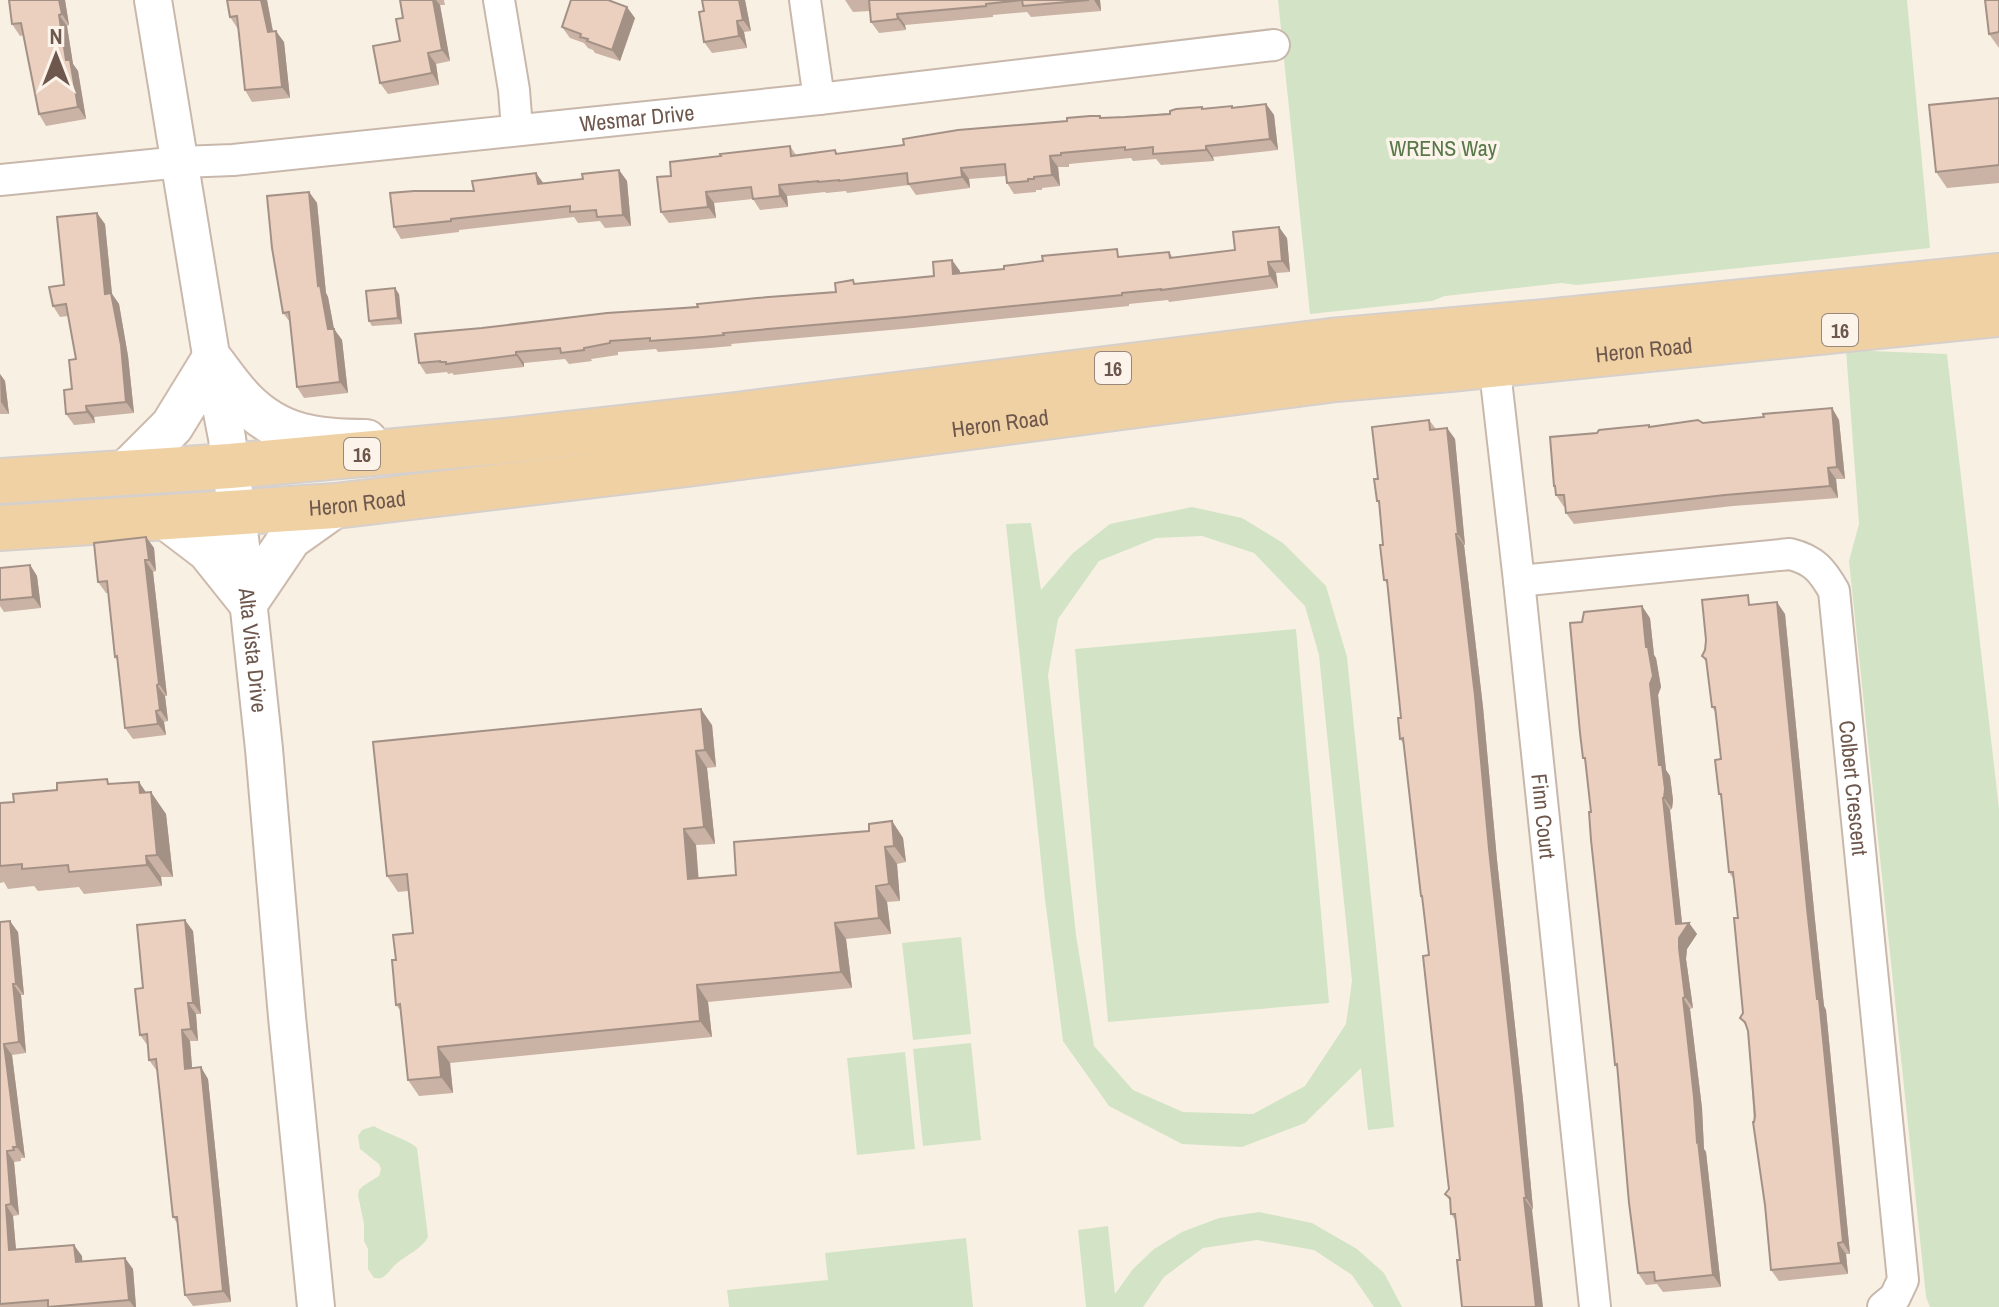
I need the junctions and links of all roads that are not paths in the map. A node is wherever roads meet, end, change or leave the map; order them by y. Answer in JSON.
{"nodes":[{"id":1,"x":153,"y":0,"type":"edge"},
{"id":2,"x":499,"y":0,"type":"edge"},
{"id":3,"x":805,"y":0,"type":"edge"},
{"id":4,"x":1274,"y":45,"type":"dead end"},
{"id":5,"x":819,"y":99,"type":"junction"},
{"id":6,"x":517,"y":129,"type":"junction"},
{"id":7,"x":181,"y":162,"type":"junction"},
{"id":8,"x":0,"y":180,"type":"edge"},
{"id":9,"x":1999,"y":276,"type":"edge"},
{"id":10,"x":1999,"y":314,"type":"edge"},
{"id":11,"x":1492,"y":346,"type":"junction"},
{"id":12,"x":212,"y":361,"type":"junction"},
{"id":13,"x":495,"y":442,"type":"junction"},
{"id":14,"x":230,"y":466,"type":"junction"},
{"id":15,"x":127,"y":471,"type":"junction"},
{"id":16,"x":0,"y":481,"type":"edge"},
{"id":17,"x":335,"y":506,"type":"junction"},
{"id":18,"x":235,"y":512,"type":"junction"},
{"id":19,"x":166,"y":518,"type":"junction"},
{"id":20,"x":0,"y":528,"type":"edge"},
{"id":21,"x":1519,"y":581,"type":"junction"},
{"id":22,"x":248,"y":600,"type":"junction"},
{"id":23,"x":316,"y":1307,"type":"edge"},
{"id":24,"x":1595,"y":1307,"type":"edge"},
{"id":25,"x":1883,"y":1307,"type":"edge"}],
"edges":[{"from":1,"to":7,"type":"street","name":"Alta Vista Drive"},
{"from":2,"to":6,"type":"street"},
{"from":3,"to":5,"type":"street"},
{"from":4,"to":5,"type":"street","name":"Wesmar Drive"},
{"from":5,"to":6,"type":"street","name":"Wesmar Drive"},
{"from":6,"to":7,"type":"street","name":"Wesmar Drive"},
{"from":7,"to":8,"type":"street","name":"Wesmar Drive"},
{"from":7,"to":12,"type":"street","name":"Alta Vista Drive"},
{"from":9,"to":11,"type":"main road","name":"Heron Road","number":"16"},
{"from":10,"to":11,"type":"main road","name":"Heron Road","number":"16"},
{"from":11,"to":13,"type":"main road","name":"Heron Road","number":"16"},
{"from":11,"to":17,"type":"main road","name":"Heron Road","number":"16"},
{"from":11,"to":21,"type":"street","name":"Finn Court"},
{"from":12,"to":13,"type":"main road"},
{"from":12,"to":14,"type":"street","name":"Alta Vista Drive"},
{"from":12,"to":15,"type":"main road"},
{"from":13,"to":14,"type":"main road","name":"Heron Road","number":"16"},
{"from":14,"to":15,"type":"main road","name":"Heron Road","number":"16"},
{"from":14,"to":18,"type":"street","name":"Alta Vista Drive"},
{"from":15,"to":16,"type":"main road","name":"Heron Road","number":"16"},
{"from":17,"to":18,"type":"main road","name":"Heron Road","number":"16"},
{"from":17,"to":22,"type":"main road"},
{"from":18,"to":19,"type":"main road","name":"Heron Road","number":"16"},
{"from":18,"to":22,"type":"street","name":"Alta Vista Drive"},
{"from":19,"to":20,"type":"main road","name":"Heron Road","number":"16"},
{"from":19,"to":22,"type":"main road"},
{"from":21,"to":24,"type":"street","name":"Finn Court"},
{"from":21,"to":25,"type":"street","name":"Colbert Crescent"},
{"from":22,"to":23,"type":"street","name":"Alta Vista Drive"}]}
